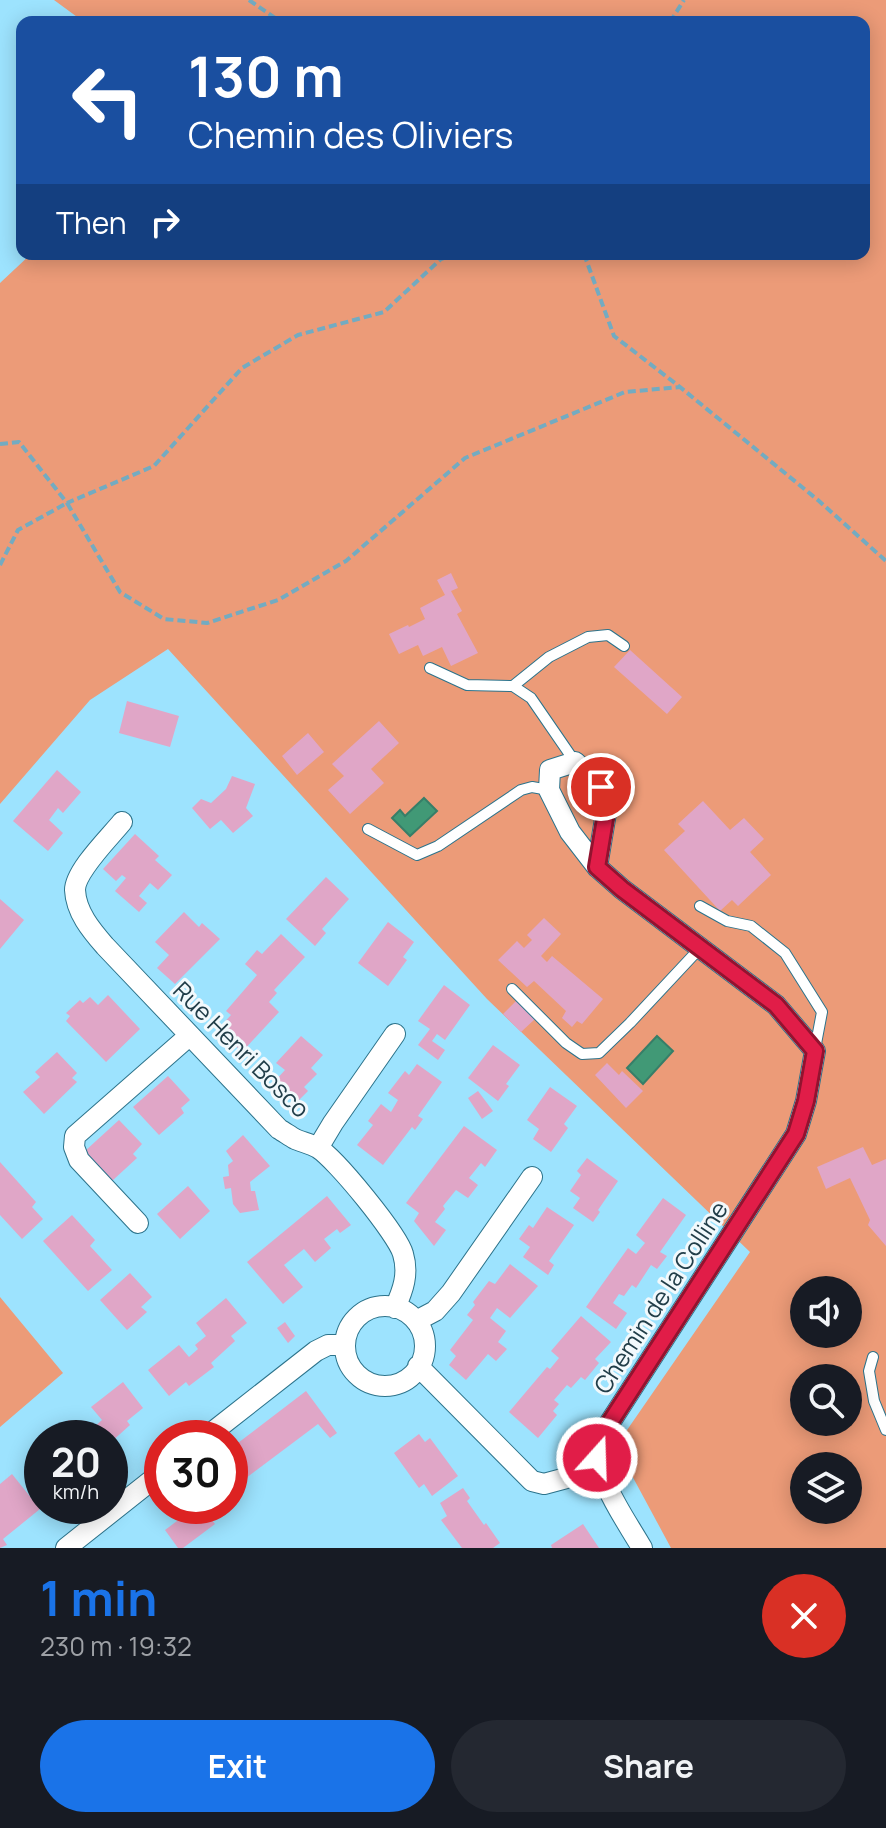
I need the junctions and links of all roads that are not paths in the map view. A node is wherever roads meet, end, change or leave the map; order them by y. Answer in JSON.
{"nodes":[{"id":1,"x":624,"y":646,"type":"dead end"},
{"id":2,"x":430,"y":668,"type":"dead end"},
{"id":3,"x":513,"y":686,"type":"junction"},
{"id":4,"x":575,"y":762,"type":"junction"},
{"id":5,"x":549,"y":790,"type":"junction"},
{"id":6,"x":122,"y":822,"type":"dead end"},
{"id":7,"x":368,"y":829,"type":"dead end"},
{"id":8,"x":597,"y":867,"type":"junction"},
{"id":9,"x":700,"y":906,"type":"dead end"},
{"id":10,"x":701,"y":947,"type":"junction"},
{"id":11,"x":512,"y":989,"type":"dead end"},
{"id":12,"x":395,"y":1034,"type":"dead end"},
{"id":13,"x":189,"y":1036,"type":"junction"},
{"id":14,"x":815,"y":1051,"type":"junction"},
{"id":15,"x":318,"y":1148,"type":"junction"},
{"id":16,"x":532,"y":1177,"type":"dead end"},
{"id":17,"x":138,"y":1223,"type":"dead end"},
{"id":18,"x":395,"y":1308,"type":"junction"},
{"id":19,"x":416,"y":1321,"type":"junction"},
{"id":20,"x":345,"y":1345,"type":"junction"},
{"id":21,"x":873,"y":1357,"type":"dead end"},
{"id":22,"x":418,"y":1366,"type":"junction"},
{"id":23,"x":228,"y":1420,"type":"edge"},
{"id":24,"x":886,"y":1430,"type":"edge"},
{"id":25,"x":600,"y":1469,"type":"junction"},
{"id":26,"x":144,"y":1486,"type":"edge"},
{"id":27,"x":66,"y":1548,"type":"edge"},
{"id":28,"x":642,"y":1548,"type":"edge"}],
"edges":[{"from":1,"to":3,"type":"lane"},
{"from":2,"to":3,"type":"lane"},
{"from":3,"to":4,"type":"lane"},
{"from":4,"to":5,"type":"street"},
{"from":4,"to":8,"type":"street"},
{"from":5,"to":7,"type":"lane"},
{"from":5,"to":8,"type":"street"},
{"from":6,"to":13,"type":"street","name":"Rue Henri Bosco"},
{"from":8,"to":10,"type":"street"},
{"from":9,"to":14,"type":"lane"},
{"from":10,"to":11,"type":"lane"},
{"from":10,"to":14,"type":"street"},
{"from":12,"to":15,"type":"street"},
{"from":13,"to":15,"type":"street","name":"Rue Henri Bosco"},
{"from":13,"to":17,"type":"street"},
{"from":14,"to":25,"type":"street","name":"Chemin de la Colline"},
{"from":15,"to":18,"type":"street","name":"Rue Henri Bosco"},
{"from":16,"to":19,"type":"street"},
{"from":18,"to":19,"type":"street"},
{"from":18,"to":20,"type":"street"},
{"from":19,"to":22,"type":"street"},
{"from":20,"to":22,"type":"street"},
{"from":20,"to":23,"type":"street"},
{"from":21,"to":24,"type":"lane"},
{"from":22,"to":25,"type":"street"},
{"from":25,"to":28,"type":"street"},
{"from":26,"to":27,"type":"street"}]}
